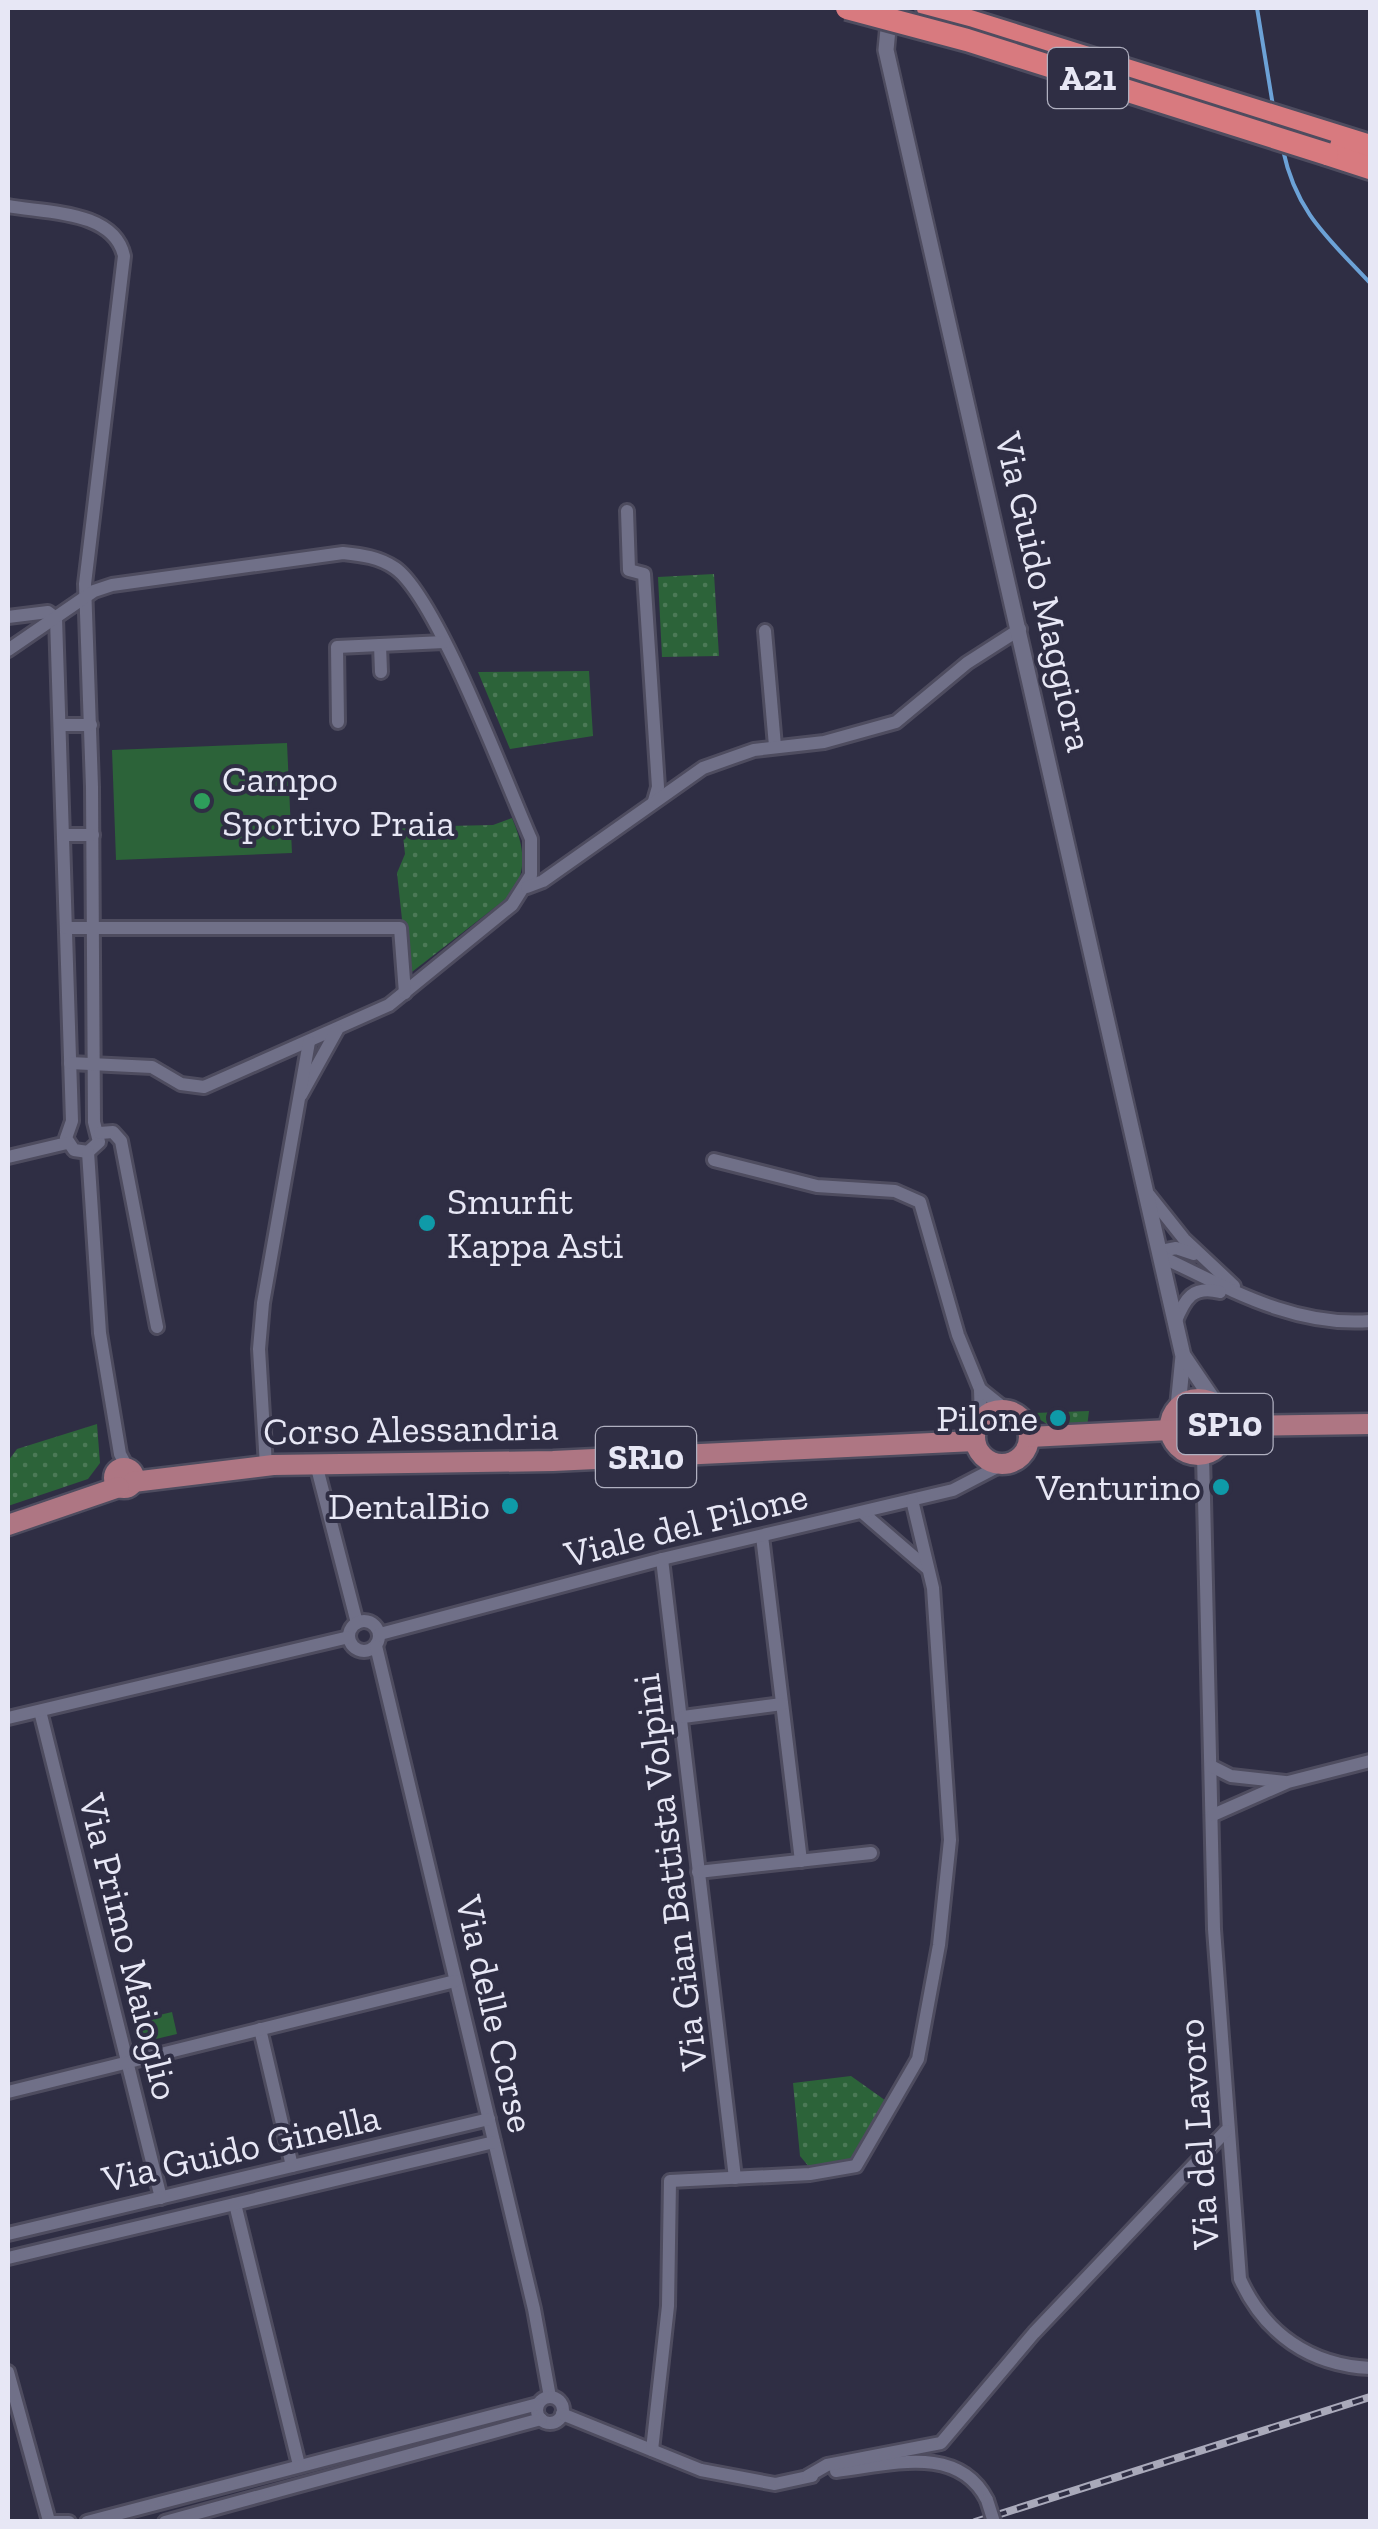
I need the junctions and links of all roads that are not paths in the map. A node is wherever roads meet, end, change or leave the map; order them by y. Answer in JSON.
{"nodes":[{"id":1,"x":847,"y":8,"type":"edge"},
{"id":2,"x":890,"y":8,"type":"edge"},
{"id":3,"x":928,"y":8,"type":"edge"},
{"id":4,"x":1328,"y":143,"type":"junction"},
{"id":5,"x":1370,"y":146,"type":"edge"},
{"id":6,"x":1370,"y":168,"type":"edge"},
{"id":7,"x":8,"y":206,"type":"edge"},
{"id":8,"x":627,"y":511,"type":"dead end"},
{"id":9,"x":88,"y":596,"type":"junction"},
{"id":10,"x":8,"y":618,"type":"edge"},
{"id":11,"x":56,"y":618,"type":"junction"},
{"id":12,"x":1020,"y":629,"type":"junction"},
{"id":13,"x":765,"y":631,"type":"dead end"},
{"id":14,"x":444,"y":642,"type":"junction"},
{"id":15,"x":380,"y":644,"type":"junction"},
{"id":16,"x":8,"y":650,"type":"edge"},
{"id":17,"x":381,"y":672,"type":"dead end"},
{"id":18,"x":338,"y":722,"type":"dead end"},
{"id":19,"x":60,"y":725,"type":"junction"},
{"id":20,"x":91,"y":725,"type":"junction"},
{"id":21,"x":774,"y":746,"type":"junction"},
{"id":22,"x":654,"y":802,"type":"junction"},
{"id":23,"x":93,"y":834,"type":"junction"},
{"id":24,"x":64,"y":835,"type":"junction"},
{"id":25,"x":527,"y":887,"type":"junction"},
{"id":26,"x":95,"y":927,"type":"junction"},
{"id":27,"x":66,"y":928,"type":"junction"},
{"id":28,"x":405,"y":993,"type":"junction"},
{"id":29,"x":96,"y":1023,"type":"junction"},
{"id":30,"x":68,"y":1024,"type":"junction"},
{"id":31,"x":337,"y":1030,"type":"junction"},
{"id":32,"x":309,"y":1042,"type":"junction"},
{"id":33,"x":97,"y":1062,"type":"junction"},
{"id":34,"x":70,"y":1063,"type":"junction"},
{"id":35,"x":299,"y":1097,"type":"junction"},
{"id":36,"x":72,"y":1121,"type":"junction"},
{"id":37,"x":97,"y":1128,"type":"junction"},
{"id":38,"x":67,"y":1143,"type":"junction"},
{"id":39,"x":88,"y":1152,"type":"junction"},
{"id":40,"x":8,"y":1157,"type":"edge"},
{"id":41,"x":714,"y":1160,"type":"dead end"},
{"id":42,"x":1146,"y":1191,"type":"junction"},
{"id":43,"x":1162,"y":1254,"type":"junction"},
{"id":44,"x":1205,"y":1260,"type":"junction"},
{"id":45,"x":1247,"y":1298,"type":"junction"},
{"id":46,"x":1370,"y":1321,"type":"edge"},
{"id":47,"x":1175,"y":1322,"type":"junction"},
{"id":48,"x":157,"y":1327,"type":"dead end"},
{"id":49,"x":1183,"y":1356,"type":"junction"},
{"id":50,"x":980,"y":1389,"type":"junction"},
{"id":51,"x":1178,"y":1407,"type":"junction"},
{"id":52,"x":1005,"y":1410,"type":"junction"},
{"id":53,"x":1222,"y":1417,"type":"junction"},
{"id":54,"x":980,"y":1420,"type":"junction"},
{"id":55,"x":1370,"y":1424,"type":"edge"},
{"id":56,"x":1170,"y":1430,"type":"junction"},
{"id":57,"x":1029,"y":1437,"type":"junction"},
{"id":58,"x":975,"y":1442,"type":"junction"},
{"id":59,"x":1203,"y":1454,"type":"junction"},
{"id":60,"x":316,"y":1464,"type":"junction"},
{"id":61,"x":1003,"y":1464,"type":"junction"},
{"id":62,"x":266,"y":1466,"type":"junction"},
{"id":63,"x":127,"y":1474,"type":"junction"},
{"id":64,"x":912,"y":1500,"type":"junction"},
{"id":65,"x":863,"y":1513,"type":"junction"},
{"id":66,"x":8,"y":1525,"type":"edge"},
{"id":67,"x":762,"y":1536,"type":"junction"},
{"id":68,"x":662,"y":1559,"type":"junction"},
{"id":69,"x":930,"y":1571,"type":"junction"},
{"id":70,"x":357,"y":1623,"type":"junction"},
{"id":71,"x":349,"y":1637,"type":"junction"},
{"id":72,"x":378,"y":1640,"type":"junction"},
{"id":73,"x":782,"y":1704,"type":"junction"},
{"id":74,"x":40,"y":1711,"type":"junction"},
{"id":75,"x":684,"y":1717,"type":"junction"},
{"id":76,"x":8,"y":1718,"type":"edge"},
{"id":77,"x":1370,"y":1761,"type":"edge"},
{"id":78,"x":1211,"y":1766,"type":"junction"},
{"id":79,"x":1288,"y":1782,"type":"junction"},
{"id":80,"x":1213,"y":1815,"type":"junction"},
{"id":81,"x":872,"y":1854,"type":"dead end"},
{"id":82,"x":801,"y":1862,"type":"junction"},
{"id":83,"x":698,"y":1872,"type":"junction"},
{"id":84,"x":455,"y":1981,"type":"junction"},
{"id":85,"x":260,"y":2030,"type":"junction"},
{"id":86,"x":127,"y":2062,"type":"junction"},
{"id":87,"x":8,"y":2092,"type":"edge"},
{"id":88,"x":488,"y":2118,"type":"junction"},
{"id":89,"x":1226,"y":2131,"type":"junction"},
{"id":90,"x":494,"y":2142,"type":"junction"},
{"id":91,"x":292,"y":2166,"type":"junction"},
{"id":92,"x":735,"y":2178,"type":"junction"},
{"id":93,"x":161,"y":2198,"type":"junction"},
{"id":94,"x":235,"y":2204,"type":"junction"},
{"id":95,"x":8,"y":2234,"type":"edge"},
{"id":96,"x":8,"y":2258,"type":"edge"},
{"id":97,"x":1370,"y":2368,"type":"edge"},
{"id":98,"x":8,"y":2372,"type":"edge"},
{"id":99,"x":543,"y":2407,"type":"junction"},
{"id":100,"x":562,"y":2414,"type":"junction"},
{"id":101,"x":370,"y":2448,"type":"junction"},
{"id":102,"x":652,"y":2450,"type":"junction"},
{"id":103,"x":298,"y":2465,"type":"junction"},
{"id":104,"x":376,"y":2466,"type":"junction"},
{"id":105,"x":273,"y":2472,"type":"junction"},
{"id":106,"x":808,"y":2476,"type":"junction"},
{"id":107,"x":278,"y":2490,"type":"junction"},
{"id":108,"x":49,"y":2521,"type":"edge"},
{"id":109,"x":68,"y":2522,"type":"edge"},
{"id":110,"x":87,"y":2522,"type":"edge"},
{"id":111,"x":165,"y":2522,"type":"edge"},
{"id":112,"x":994,"y":2522,"type":"edge"}],
"edges":[{"from":1,"to":4,"type":"highway","number":"A21","bridge":true},
{"from":2,"to":12,"type":"street","name":"Via Guido Maggiora"},
{"from":3,"to":4,"type":"highway","number":"A21"},
{"from":4,"to":5,"type":"highway","number":"A21"},
{"from":4,"to":6,"type":"highway","number":"A21"},
{"from":7,"to":9,"type":"street"},
{"from":8,"to":22,"type":"street"},
{"from":9,"to":11,"type":"street"},
{"from":9,"to":14,"type":"street"},
{"from":9,"to":20,"type":"street"},
{"from":10,"to":11,"type":"street"},
{"from":11,"to":16,"type":"street"},
{"from":11,"to":19,"type":"street"},
{"from":12,"to":21,"type":"street"},
{"from":12,"to":42,"type":"street","name":"Via Guido Maggiora"},
{"from":13,"to":21,"type":"street"},
{"from":14,"to":15,"type":"street"},
{"from":14,"to":25,"type":"street"},
{"from":15,"to":17,"type":"street"},
{"from":15,"to":18,"type":"street"},
{"from":19,"to":20,"type":"street"},
{"from":19,"to":24,"type":"street"},
{"from":20,"to":23,"type":"street"},
{"from":21,"to":22,"type":"street"},
{"from":22,"to":25,"type":"street"},
{"from":23,"to":24,"type":"street"},
{"from":23,"to":26,"type":"street"},
{"from":24,"to":27,"type":"street"},
{"from":25,"to":28,"type":"street"},
{"from":26,"to":27,"type":"street"},
{"from":26,"to":28,"type":"street"},
{"from":26,"to":29,"type":"street"},
{"from":27,"to":30,"type":"street"},
{"from":28,"to":31,"type":"street"},
{"from":29,"to":30,"type":"street"},
{"from":29,"to":33,"type":"street"},
{"from":30,"to":34,"type":"street"},
{"from":31,"to":32,"type":"street"},
{"from":31,"to":35,"type":"street"},
{"from":32,"to":33,"type":"street"},
{"from":32,"to":35,"type":"street"},
{"from":33,"to":34,"type":"street"},
{"from":33,"to":37,"type":"street"},
{"from":34,"to":36,"type":"street"},
{"from":35,"to":62,"type":"street"},
{"from":36,"to":37,"type":"street"},
{"from":36,"to":38,"type":"street"},
{"from":37,"to":39,"type":"street"},
{"from":37,"to":48,"type":"street"},
{"from":38,"to":39,"type":"street"},
{"from":38,"to":40,"type":"street"},
{"from":39,"to":63,"type":"street"},
{"from":41,"to":50,"type":"street"},
{"from":42,"to":43,"type":"street","name":"Via Guido Maggiora"},
{"from":42,"to":44,"type":"street","name":"Via Guido Maggiora"},
{"from":43,"to":44,"type":"street","name":"Via Guido Maggiora"},
{"from":43,"to":45,"type":"street","name":"Via Guido Maggiora"},
{"from":43,"to":47,"type":"street","name":"Via Guido Maggiora"},
{"from":44,"to":45,"type":"street","name":"Via Guido Maggiora"},
{"from":45,"to":46,"type":"street","name":"Via Guido Maggiora"},
{"from":45,"to":47,"type":"street","name":"Via Guido Maggiora"},
{"from":47,"to":49,"type":"street","name":"Via Guido Maggiora"},
{"from":49,"to":51,"type":"street","name":"Via Guido Maggiora"},
{"from":49,"to":53,"type":"street","name":"Via Guido Maggiora"},
{"from":50,"to":52,"type":"street"},
{"from":50,"to":54,"type":"street"},
{"from":51,"to":53,"type":"main road","number":"SP10"},
{"from":51,"to":56,"type":"main road","number":"SP10"},
{"from":52,"to":54,"type":"main road"},
{"from":52,"to":57,"type":"main road"},
{"from":53,"to":55,"type":"main road","number":"SP10"},
{"from":53,"to":59,"type":"main road","number":"SP10"},
{"from":54,"to":58,"type":"main road"},
{"from":56,"to":57,"type":"main road"},
{"from":56,"to":59,"type":"main road","number":"SP10"},
{"from":57,"to":61,"type":"main road"},
{"from":58,"to":60,"type":"main road","name":"Corso Alessandria","number":"SR10"},
{"from":58,"to":61,"type":"main road"},
{"from":59,"to":78,"type":"street","name":"Via del Lavoro"},
{"from":60,"to":62,"type":"main road","name":"Corso Alessandria","number":"SR10"},
{"from":60,"to":70,"type":"street"},
{"from":61,"to":64,"type":"street","name":"Viale del Pilone"},
{"from":62,"to":63,"type":"main road","name":"Corso Alessandria","number":"SR10"},
{"from":63,"to":66,"type":"main road"},
{"from":64,"to":65,"type":"street","name":"Viale del Pilone"},
{"from":64,"to":69,"type":"street"},
{"from":65,"to":67,"type":"street","name":"Viale del Pilone"},
{"from":65,"to":69,"type":"street"},
{"from":67,"to":68,"type":"street","name":"Viale del Pilone"},
{"from":67,"to":73,"type":"street"},
{"from":68,"to":72,"type":"street","name":"Viale del Pilone"},
{"from":68,"to":75,"type":"street","name":"Via Gian Battista Volpini"},
{"from":69,"to":92,"type":"street"},
{"from":70,"to":71,"type":"street"},
{"from":70,"to":72,"type":"street"},
{"from":71,"to":72,"type":"street"},
{"from":71,"to":74,"type":"street"},
{"from":72,"to":84,"type":"street","name":"Via delle Corse"},
{"from":73,"to":75,"type":"street"},
{"from":73,"to":82,"type":"street"},
{"from":74,"to":76,"type":"street"},
{"from":74,"to":86,"type":"street","name":"Via Primo Maioglio"},
{"from":75,"to":83,"type":"street","name":"Via Gian Battista Volpini"},
{"from":77,"to":79,"type":"street"},
{"from":78,"to":79,"type":"street"},
{"from":78,"to":80,"type":"street","name":"Via del Lavoro"},
{"from":79,"to":80,"type":"street"},
{"from":80,"to":89,"type":"street","name":"Via del Lavoro"},
{"from":81,"to":82,"type":"street"},
{"from":82,"to":83,"type":"street"},
{"from":83,"to":92,"type":"street","name":"Via Gian Battista Volpini"},
{"from":84,"to":85,"type":"street"},
{"from":84,"to":88,"type":"street","name":"Via delle Corse"},
{"from":85,"to":86,"type":"street"},
{"from":85,"to":91,"type":"street"},
{"from":86,"to":87,"type":"street"},
{"from":86,"to":93,"type":"street","name":"Via Primo Maioglio"},
{"from":88,"to":90,"type":"street","name":"Via delle Corse"},
{"from":88,"to":91,"type":"street","name":"Via Guido Ginella"},
{"from":89,"to":97,"type":"street","name":"Via del Lavoro"},
{"from":89,"to":106,"type":"street"},
{"from":90,"to":94,"type":"street","name":"Via Guido Ginella"},
{"from":90,"to":99,"type":"street","name":"Via delle Corse"},
{"from":91,"to":93,"type":"street","name":"Via Guido Ginella"},
{"from":92,"to":102,"type":"street"},
{"from":93,"to":95,"type":"street","name":"Via Guido Ginella"},
{"from":94,"to":96,"type":"street","name":"Via Guido Ginella"},
{"from":94,"to":103,"type":"street","name":"Via Guido Ginella"},
{"from":98,"to":108,"type":"street"},
{"from":99,"to":100,"type":"street"},
{"from":99,"to":100,"type":"street"},
{"from":99,"to":101,"type":"street"},
{"from":99,"to":104,"type":"street"},
{"from":100,"to":102,"type":"street"},
{"from":101,"to":103,"type":"street"},
{"from":101,"to":104,"type":"street"},
{"from":102,"to":106,"type":"street"},
{"from":103,"to":105,"type":"street"},
{"from":104,"to":107,"type":"street"},
{"from":105,"to":107,"type":"street"},
{"from":105,"to":110,"type":"street"},
{"from":106,"to":112,"type":"street","bridge":true},
{"from":107,"to":111,"type":"street"},
{"from":108,"to":109,"type":"street"}]}
